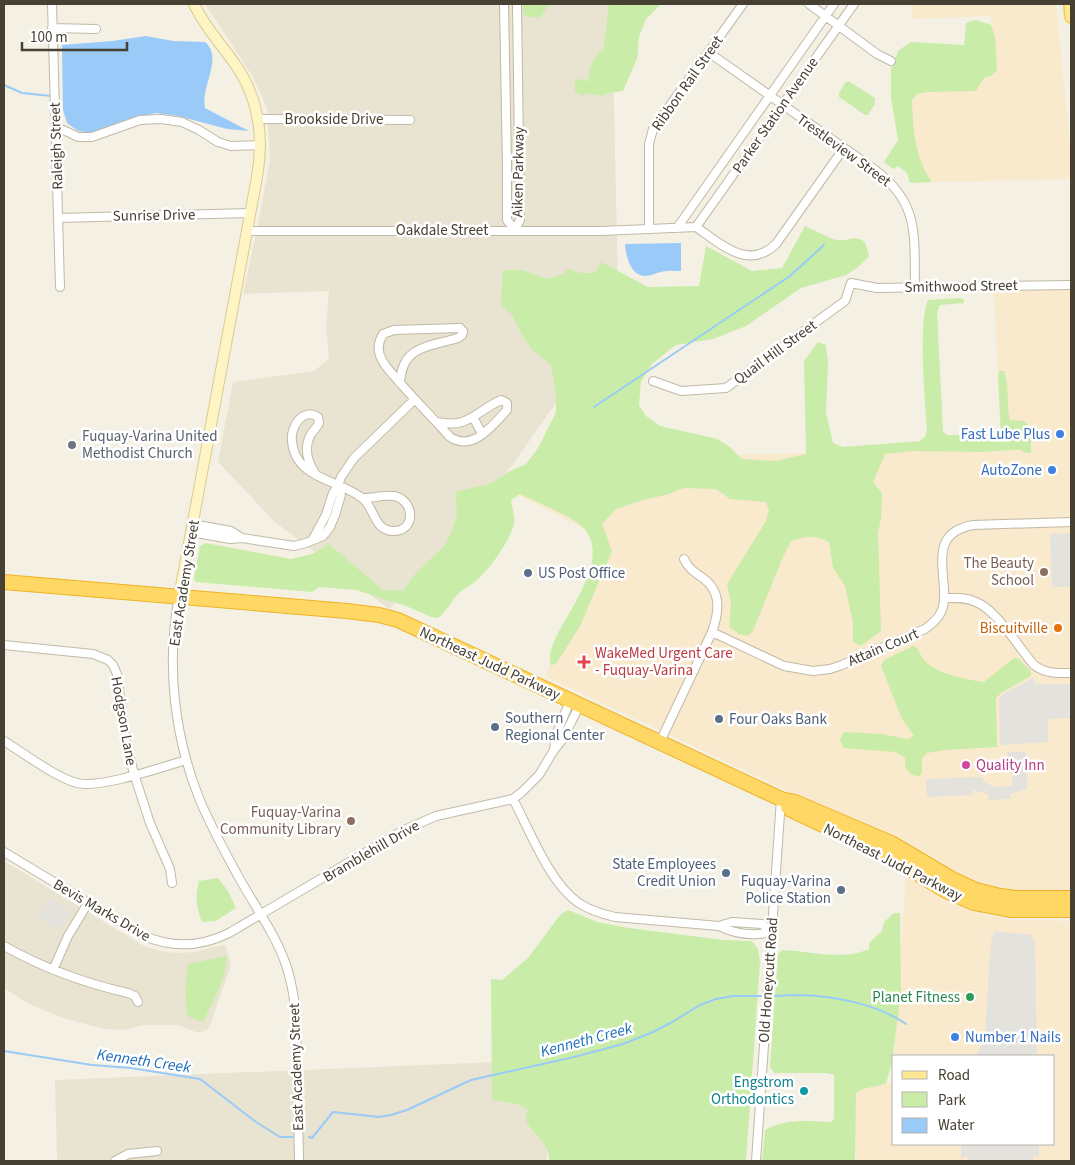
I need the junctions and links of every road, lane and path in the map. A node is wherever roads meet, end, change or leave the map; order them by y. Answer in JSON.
{"nodes":[{"id":1,"x":52,"y":4,"type":"edge"},
{"id":2,"x":194,"y":4,"type":"edge"},
{"id":3,"x":504,"y":4,"type":"edge"},
{"id":4,"x":517,"y":4,"type":"edge"},
{"id":5,"x":743,"y":4,"type":"edge"},
{"id":6,"x":808,"y":4,"type":"edge"},
{"id":7,"x":834,"y":4,"type":"edge"},
{"id":8,"x":854,"y":4,"type":"edge"},
{"id":9,"x":1070,"y":4,"type":"edge"},
{"id":10,"x":825,"y":16,"type":"junction"},
{"id":11,"x":1071,"y":17,"type":"edge"},
{"id":12,"x":839,"y":26,"type":"junction"},
{"id":13,"x":52,"y":28,"type":"junction"},
{"id":14,"x":96,"y":29,"type":"dead end"},
{"id":15,"x":708,"y":52,"type":"junction"},
{"id":16,"x":891,"y":62,"type":"dead end"},
{"id":17,"x":769,"y":96,"type":"junction"},
{"id":18,"x":783,"y":105,"type":"junction"},
{"id":19,"x":259,"y":119,"type":"junction"},
{"id":20,"x":410,"y":120,"type":"dead end"},
{"id":21,"x":55,"y":126,"type":"junction"},
{"id":22,"x":261,"y":145,"type":"junction"},
{"id":23,"x":844,"y":148,"type":"junction"},
{"id":24,"x":250,"y":213,"type":"junction"},
{"id":25,"x":58,"y":218,"type":"junction"},
{"id":26,"x":696,"y":227,"type":"junction"},
{"id":27,"x":650,"y":228,"type":"junction"},
{"id":28,"x":677,"y":228,"type":"junction"},
{"id":29,"x":515,"y":230,"type":"junction"},
{"id":30,"x":247,"y":231,"type":"junction"},
{"id":31,"x":851,"y":284,"type":"joint"},
{"id":32,"x":1071,"y":285,"type":"edge"},
{"id":33,"x":60,"y":287,"type":"dead end"},
{"id":34,"x":915,"y":287,"type":"junction"},
{"id":35,"x":421,"y":329,"type":"junction"},
{"id":36,"x":425,"y":346,"type":"junction"},
{"id":37,"x":653,"y":381,"type":"dead end"},
{"id":38,"x":400,"y":383,"type":"junction"},
{"id":39,"x":414,"y":400,"type":"junction"},
{"id":40,"x":473,"y":417,"type":"junction"},
{"id":41,"x":437,"y":422,"type":"junction"},
{"id":42,"x":482,"y":434,"type":"junction"},
{"id":43,"x":316,"y":475,"type":"junction"},
{"id":44,"x":338,"y":486,"type":"junction"},
{"id":45,"x":363,"y":498,"type":"junction"},
{"id":46,"x":1071,"y":522,"type":"edge"},
{"id":47,"x":191,"y":528,"type":"junction"},
{"id":48,"x":684,"y":558,"type":"dead end"},
{"id":49,"x":4,"y":582,"type":"edge"},
{"id":50,"x":179,"y":597,"type":"junction"},
{"id":51,"x":944,"y":598,"type":"junction"},
{"id":52,"x":712,"y":632,"type":"junction"},
{"id":53,"x":4,"y":645,"type":"edge"},
{"id":54,"x":1071,"y":673,"type":"edge"},
{"id":55,"x":575,"y":703,"type":"junction"},
{"id":56,"x":4,"y":741,"type":"edge"},
{"id":57,"x":660,"y":742,"type":"junction"},
{"id":58,"x":186,"y":760,"type":"junction"},
{"id":59,"x":134,"y":774,"type":"junction"},
{"id":60,"x":513,"y":798,"type":"junction"},
{"id":61,"x":781,"y":799,"type":"junction"},
{"id":62,"x":4,"y":852,"type":"edge"},
{"id":63,"x":172,"y":883,"type":"dead end"},
{"id":64,"x":934,"y":883,"type":"junction"},
{"id":65,"x":964,"y":885,"type":"junction"},
{"id":66,"x":1071,"y":898,"type":"edge"},
{"id":67,"x":88,"y":903,"type":"junction"},
{"id":68,"x":1071,"y":910,"type":"edge"},
{"id":69,"x":260,"y":914,"type":"junction"},
{"id":70,"x":771,"y":932,"type":"junction"},
{"id":71,"x":4,"y":946,"type":"edge"},
{"id":72,"x":53,"y":970,"type":"junction"},
{"id":73,"x":138,"y":1002,"type":"dead end"},
{"id":74,"x":157,"y":1151,"type":"dead end"},
{"id":75,"x":115,"y":1161,"type":"edge"},
{"id":76,"x":299,"y":1161,"type":"edge"},
{"id":77,"x":756,"y":1161,"type":"edge"}],
"edges":[{"from":1,"to":13,"type":"street","name":"Raleigh Street"},
{"from":2,"to":19,"type":"street","name":"East Academy Street"},
{"from":3,"to":29,"type":"street","name":"Aiken Parkway"},
{"from":4,"to":29,"type":"street","name":"Aiken Parkway"},
{"from":5,"to":15,"type":"street","name":"Ribbon Rail Street"},
{"from":6,"to":10,"type":"street"},
{"from":7,"to":10,"type":"street","name":"Parker Station Avenue"},
{"from":8,"to":12,"type":"street","name":"Parker Station Avenue"},
{"from":9,"to":11,"type":"main road"},
{"from":10,"to":12,"type":"street"},
{"from":10,"to":17,"type":"street","name":"Parker Station Avenue"},
{"from":12,"to":16,"type":"street"},
{"from":12,"to":18,"type":"street","name":"Parker Station Avenue"},
{"from":13,"to":14,"type":"street"},
{"from":13,"to":21,"type":"street","name":"Raleigh Street"},
{"from":15,"to":17,"type":"street","name":"Trestleview Street"},
{"from":15,"to":27,"type":"street","name":"Ribbon Rail Street"},
{"from":17,"to":18,"type":"street","name":"Trestleview Street"},
{"from":17,"to":28,"type":"street","name":"Parker Station Avenue"},
{"from":18,"to":23,"type":"street","name":"Trestleview Street"},
{"from":18,"to":26,"type":"street","name":"Parker Station Avenue"},
{"from":19,"to":20,"type":"street","name":"Brookside Drive"},
{"from":19,"to":22,"type":"street","name":"East Academy Street"},
{"from":21,"to":22,"type":"street"},
{"from":21,"to":25,"type":"street","name":"Raleigh Street"},
{"from":22,"to":24,"type":"street","name":"East Academy Street"},
{"from":23,"to":26,"type":"street"},
{"from":23,"to":34,"type":"street","name":"Trestleview Street"},
{"from":24,"to":25,"type":"street","name":"Sunrise Drive"},
{"from":24,"to":30,"type":"street","name":"East Academy Street"},
{"from":25,"to":33,"type":"street","name":"Raleigh Street"},
{"from":26,"to":28,"type":"street","name":"Oakdale Street"},
{"from":27,"to":28,"type":"street","name":"Oakdale Street"},
{"from":27,"to":29,"type":"street","name":"Oakdale Street"},
{"from":29,"to":30,"type":"street","name":"Oakdale Street"},
{"from":30,"to":47,"type":"street","name":"East Academy Street"},
{"from":31,"to":34,"type":"street","name":"Smithwood Street"},
{"from":31,"to":37,"type":"street","name":"Quail Hill Street"},
{"from":32,"to":34,"type":"street","name":"Smithwood Street"},
{"from":35,"to":36,"type":"street"},
{"from":35,"to":36,"type":"street"},
{"from":35,"to":38,"type":"street"},
{"from":36,"to":38,"type":"street"},
{"from":38,"to":39,"type":"street"},
{"from":39,"to":41,"type":"street"},
{"from":39,"to":44,"type":"street"},
{"from":40,"to":41,"type":"street"},
{"from":40,"to":42,"type":"street"},
{"from":40,"to":42,"type":"street"},
{"from":41,"to":42,"type":"street"},
{"from":43,"to":43,"type":"street"},
{"from":43,"to":44,"type":"street"},
{"from":44,"to":45,"type":"street"},
{"from":44,"to":47,"type":"street"},
{"from":45,"to":45,"type":"street"},
{"from":46,"to":51,"type":"street","name":"Attain Court"},
{"from":47,"to":50,"type":"street","name":"East Academy Street"},
{"from":48,"to":52,"type":"street"},
{"from":49,"to":50,"type":"highway","name":"Northeast Judd Parkway"},
{"from":50,"to":55,"type":"highway","name":"Northeast Judd Parkway"},
{"from":50,"to":58,"type":"street","name":"East Academy Street"},
{"from":51,"to":52,"type":"street","name":"Attain Court"},
{"from":51,"to":54,"type":"street"},
{"from":52,"to":57,"type":"street"},
{"from":53,"to":59,"type":"street","name":"Hodgson Lane"},
{"from":55,"to":57,"type":"highway","name":"Northeast Judd Parkway"},
{"from":55,"to":60,"type":"street","name":"Bramblehill Drive"},
{"from":56,"to":59,"type":"street"},
{"from":57,"to":61,"type":"highway","name":"Northeast Judd Parkway"},
{"from":58,"to":59,"type":"street"},
{"from":58,"to":69,"type":"street","name":"East Academy Street"},
{"from":59,"to":63,"type":"street","name":"Hodgson Lane"},
{"from":60,"to":69,"type":"street","name":"Bramblehill Drive"},
{"from":60,"to":70,"type":"street"},
{"from":61,"to":64,"type":"highway","name":"Northeast Judd Parkway"},
{"from":61,"to":65,"type":"highway","name":"Northeast Judd Parkway"},
{"from":61,"to":70,"type":"street","name":"Old Honeycutt Road"},
{"from":62,"to":67,"type":"street","name":"Bevis Marks Drive"},
{"from":64,"to":65,"type":"highway"},
{"from":64,"to":68,"type":"highway","name":"Northeast Judd Parkway"},
{"from":65,"to":66,"type":"highway","name":"Northeast Judd Parkway"},
{"from":67,"to":69,"type":"street","name":"Bevis Marks Drive"},
{"from":67,"to":72,"type":"street"},
{"from":69,"to":76,"type":"street","name":"East Academy Street"},
{"from":70,"to":77,"type":"street","name":"Old Honeycutt Road"},
{"from":71,"to":72,"type":"street"},
{"from":72,"to":73,"type":"street"},
{"from":74,"to":75,"type":"street"}]}
